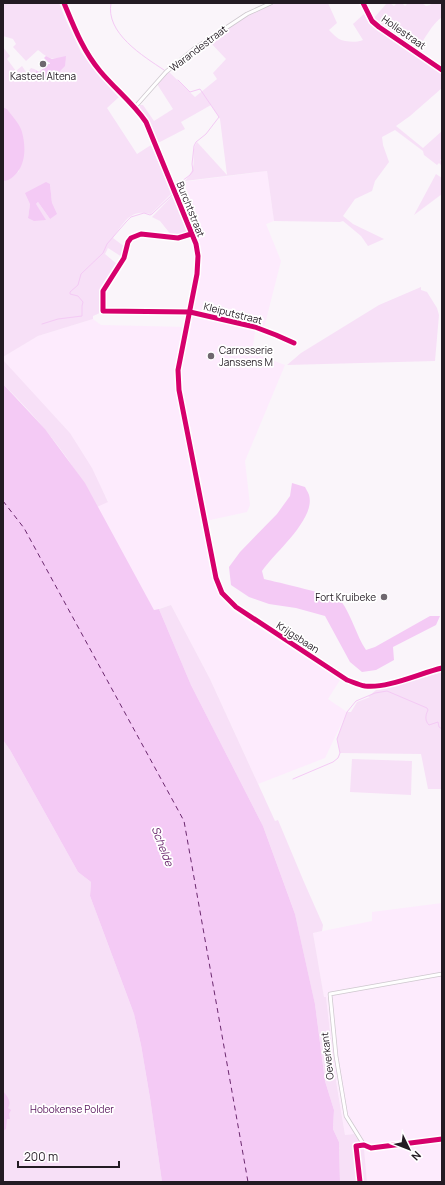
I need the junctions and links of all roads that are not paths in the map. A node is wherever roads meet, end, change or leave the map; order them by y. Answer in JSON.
{"nodes":[{"id":1,"x":64,"y":3,"type":"edge"},
{"id":2,"x":271,"y":3,"type":"edge"},
{"id":3,"x":363,"y":3,"type":"edge"},
{"id":4,"x":442,"y":70,"type":"edge"},
{"id":5,"x":135,"y":107,"type":"junction"},
{"id":6,"x":191,"y":234,"type":"junction"},
{"id":7,"x":190,"y":312,"type":"junction"},
{"id":8,"x":294,"y":343,"type":"dead end"},
{"id":9,"x":205,"y":520,"type":"joint"},
{"id":10,"x":442,"y":668,"type":"edge"},
{"id":11,"x":442,"y":974,"type":"edge"},
{"id":12,"x":364,"y":1145,"type":"dead end"}],
"edges":[{"from":1,"to":5,"type":"main road","name":"Burchtstraat"},
{"from":2,"to":5,"type":"street","name":"Warandestraat"},
{"from":3,"to":4,"type":"street","name":"Hollestraat"},
{"from":5,"to":6,"type":"main road","name":"Burchtstraat"},
{"from":6,"to":7,"type":"main road","name":"Burchtstraat"},
{"from":6,"to":7,"type":"street","name":"Kleiputstraat"},
{"from":7,"to":8,"type":"street","name":"Kleiputstraat"},
{"from":7,"to":9,"type":"main road","name":"Burchtstraat"},
{"from":9,"to":10,"type":"main road","name":"Krijgsbaan"},
{"from":11,"to":12,"type":"street","name":"Oeverkant"}]}
